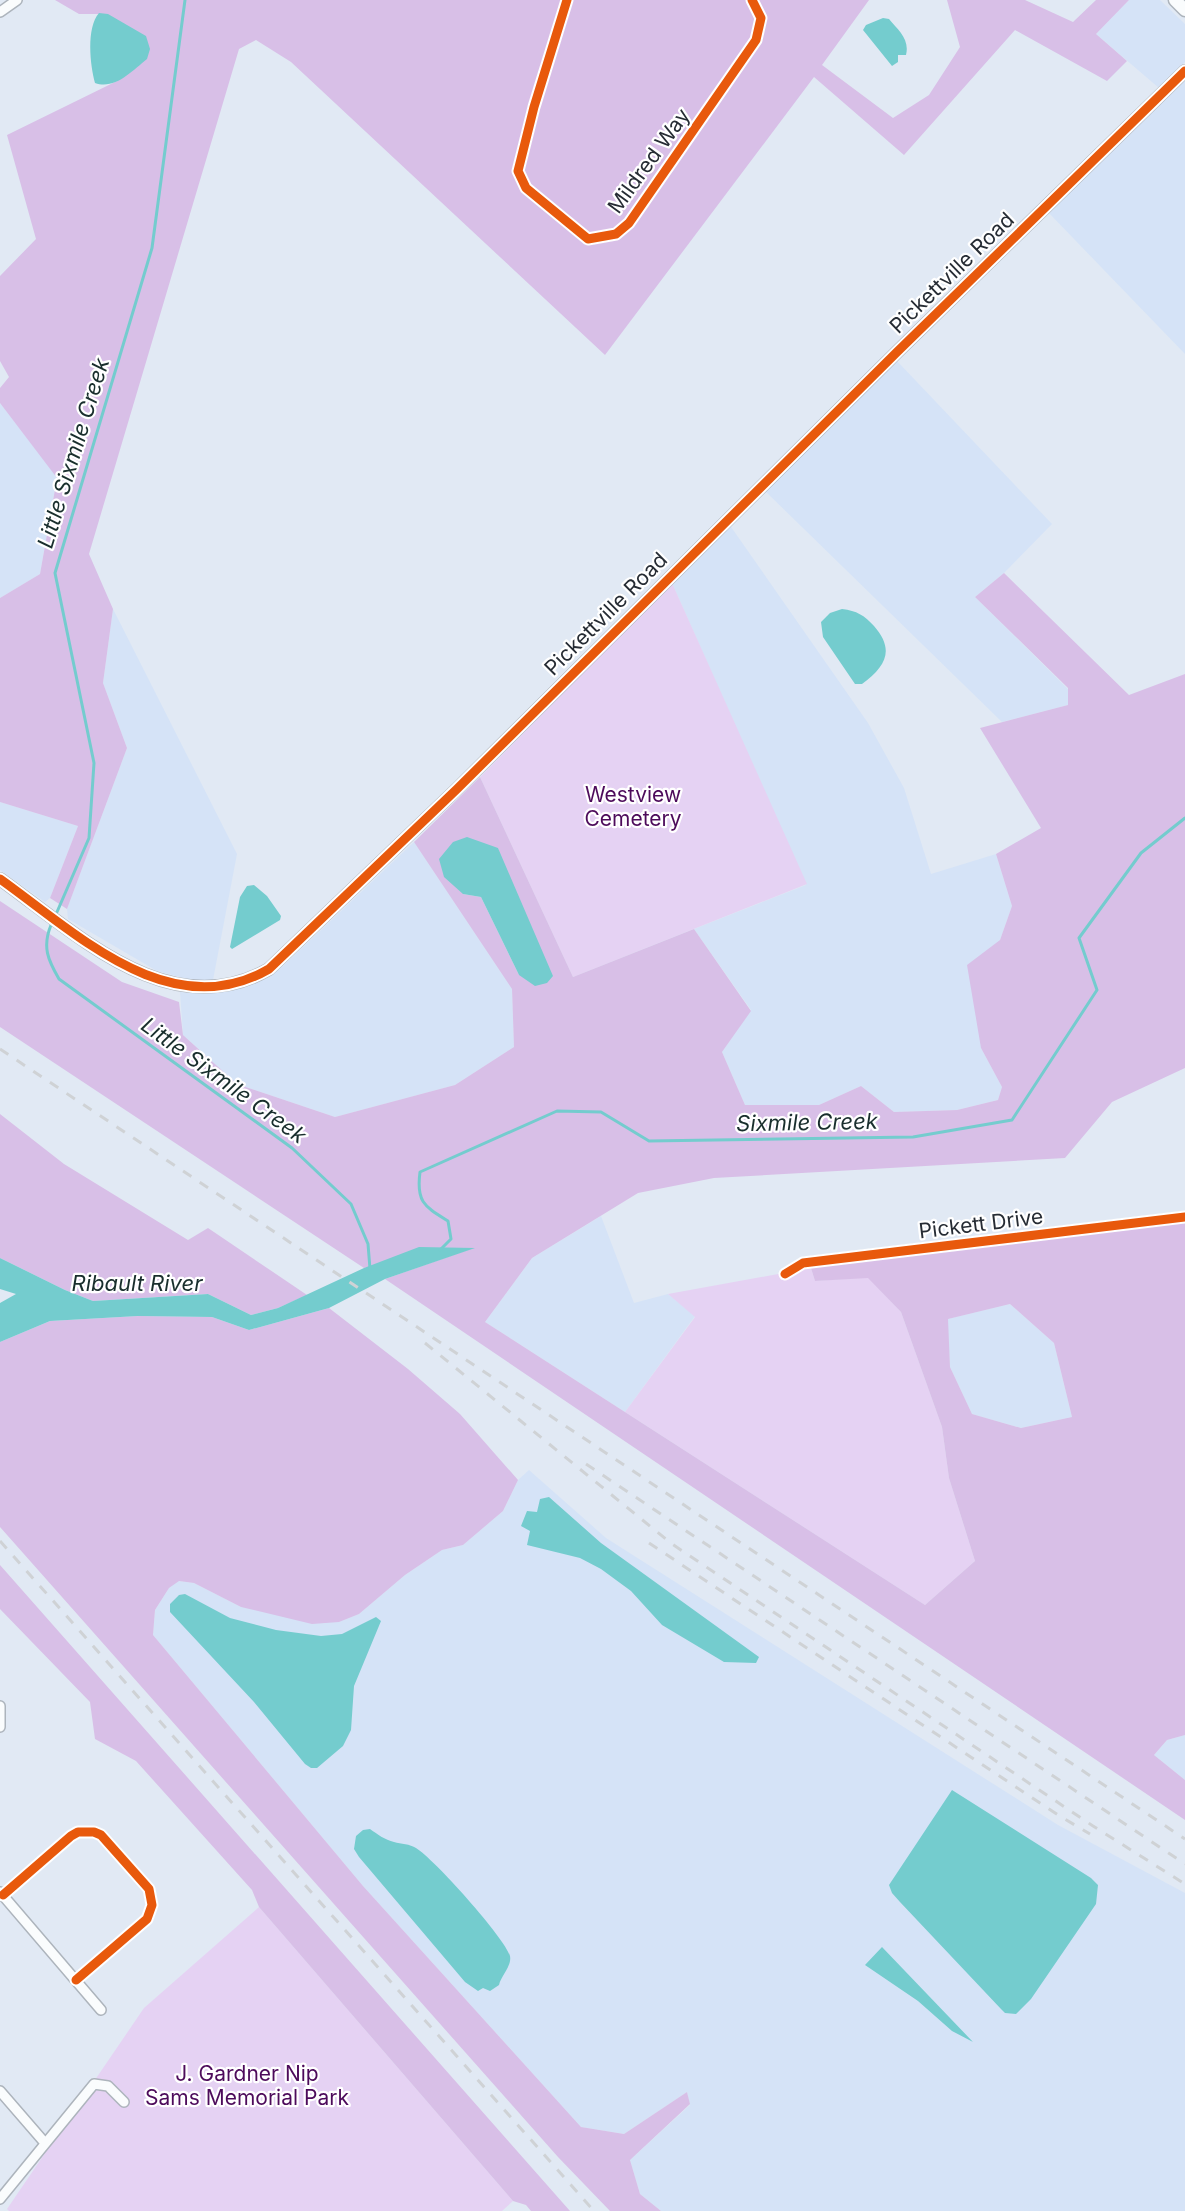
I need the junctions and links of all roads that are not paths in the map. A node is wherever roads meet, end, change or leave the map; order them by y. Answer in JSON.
{"nodes":[{"id":1,"x":17,"y":0,"type":"edge"},
{"id":2,"x":567,"y":0,"type":"edge"},
{"id":3,"x":1175,"y":0,"type":"edge"},
{"id":4,"x":757,"y":1,"type":"edge"},
{"id":5,"x":1185,"y":10,"type":"edge"},
{"id":6,"x":0,"y":12,"type":"edge"},
{"id":7,"x":1185,"y":71,"type":"edge"},
{"id":8,"x":0,"y":879,"type":"edge"},
{"id":9,"x":1185,"y":1217,"type":"edge"},
{"id":10,"x":784,"y":1274,"type":"dead end"},
{"id":11,"x":0,"y":1706,"type":"edge"},
{"id":12,"x":1,"y":1724,"type":"edge"},
{"id":13,"x":1,"y":1893,"type":"edge"},
{"id":14,"x":76,"y":1980,"type":"junction"},
{"id":15,"x":101,"y":2010,"type":"dead end"},
{"id":16,"x":0,"y":2091,"type":"edge"},
{"id":17,"x":124,"y":2102,"type":"dead end"},
{"id":18,"x":45,"y":2143,"type":"junction"},
{"id":19,"x":0,"y":2199,"type":"edge"}],
"edges":[{"from":1,"to":6,"type":"street"},
{"from":2,"to":4,"type":"street","name":"Mildred Way"},
{"from":3,"to":5,"type":"main road"},
{"from":7,"to":8,"type":"street","name":"Pickettville Road"},
{"from":9,"to":10,"type":"street","name":"Pickett Drive"},
{"from":11,"to":12,"type":"street"},
{"from":13,"to":14,"type":"street"},
{"from":13,"to":14,"type":"street"},
{"from":14,"to":15,"type":"street"},
{"from":16,"to":18,"type":"street"},
{"from":17,"to":18,"type":"street"},
{"from":18,"to":19,"type":"street"}]}
